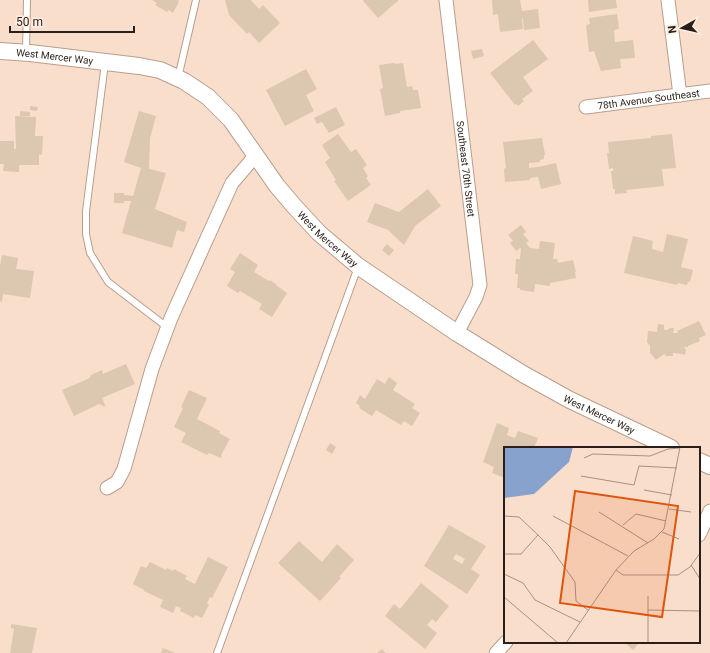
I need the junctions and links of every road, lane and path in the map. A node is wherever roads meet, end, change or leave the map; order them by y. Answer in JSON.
{"nodes":[{"id":1,"x":27,"y":0,"type":"edge"},
{"id":2,"x":196,"y":0,"type":"edge"},
{"id":3,"x":446,"y":0,"type":"edge"},
{"id":4,"x":668,"y":0,"type":"edge"},
{"id":5,"x":0,"y":51,"type":"edge"},
{"id":6,"x":26,"y":53,"type":"junction"},
{"id":7,"x":105,"y":62,"type":"junction"},
{"id":8,"x":178,"y":78,"type":"junction"},
{"id":9,"x":710,"y":91,"type":"edge"},
{"id":10,"x":680,"y":95,"type":"junction"},
{"id":11,"x":586,"y":107,"type":"dead end"},
{"id":12,"x":256,"y":155,"type":"junction"},
{"id":13,"x":358,"y":266,"type":"junction"},
{"id":14,"x":167,"y":327,"type":"junction"},
{"id":15,"x":457,"y":333,"type":"junction"},
{"id":16,"x":669,"y":447,"type":"edge"},
{"id":17,"x":700,"y":461,"type":"edge"},
{"id":18,"x":710,"y":466,"type":"edge"},
{"id":19,"x":107,"y":488,"type":"dead end"},
{"id":20,"x":710,"y":511,"type":"edge"},
{"id":21,"x":700,"y":533,"type":"edge"},
{"id":22,"x":505,"y":643,"type":"edge"},
{"id":23,"x":217,"y":653,"type":"edge"},
{"id":24,"x":496,"y":653,"type":"edge"}],
"edges":[{"from":1,"to":6,"type":"lane"},
{"from":2,"to":8,"type":"lane"},
{"from":3,"to":15,"type":"street","name":"Southeast 70th Street"},
{"from":4,"to":10,"type":"street"},
{"from":5,"to":6,"type":"street","name":"West Mercer Way"},
{"from":6,"to":7,"type":"street","name":"West Mercer Way"},
{"from":7,"to":8,"type":"street","name":"West Mercer Way"},
{"from":7,"to":14,"type":"lane"},
{"from":8,"to":12,"type":"street","name":"West Mercer Way"},
{"from":9,"to":10,"type":"street","name":"78th Avenue Southeast"},
{"from":10,"to":11,"type":"street","name":"78th Avenue Southeast"},
{"from":12,"to":13,"type":"street","name":"West Mercer Way"},
{"from":12,"to":14,"type":"street"},
{"from":13,"to":15,"type":"street","name":"West Mercer Way"},
{"from":13,"to":23,"type":"lane"},
{"from":14,"to":19,"type":"street"},
{"from":15,"to":16,"type":"street","name":"West Mercer Way"},
{"from":17,"to":18,"type":"street"},
{"from":20,"to":21,"type":"street"},
{"from":22,"to":24,"type":"street"}]}
